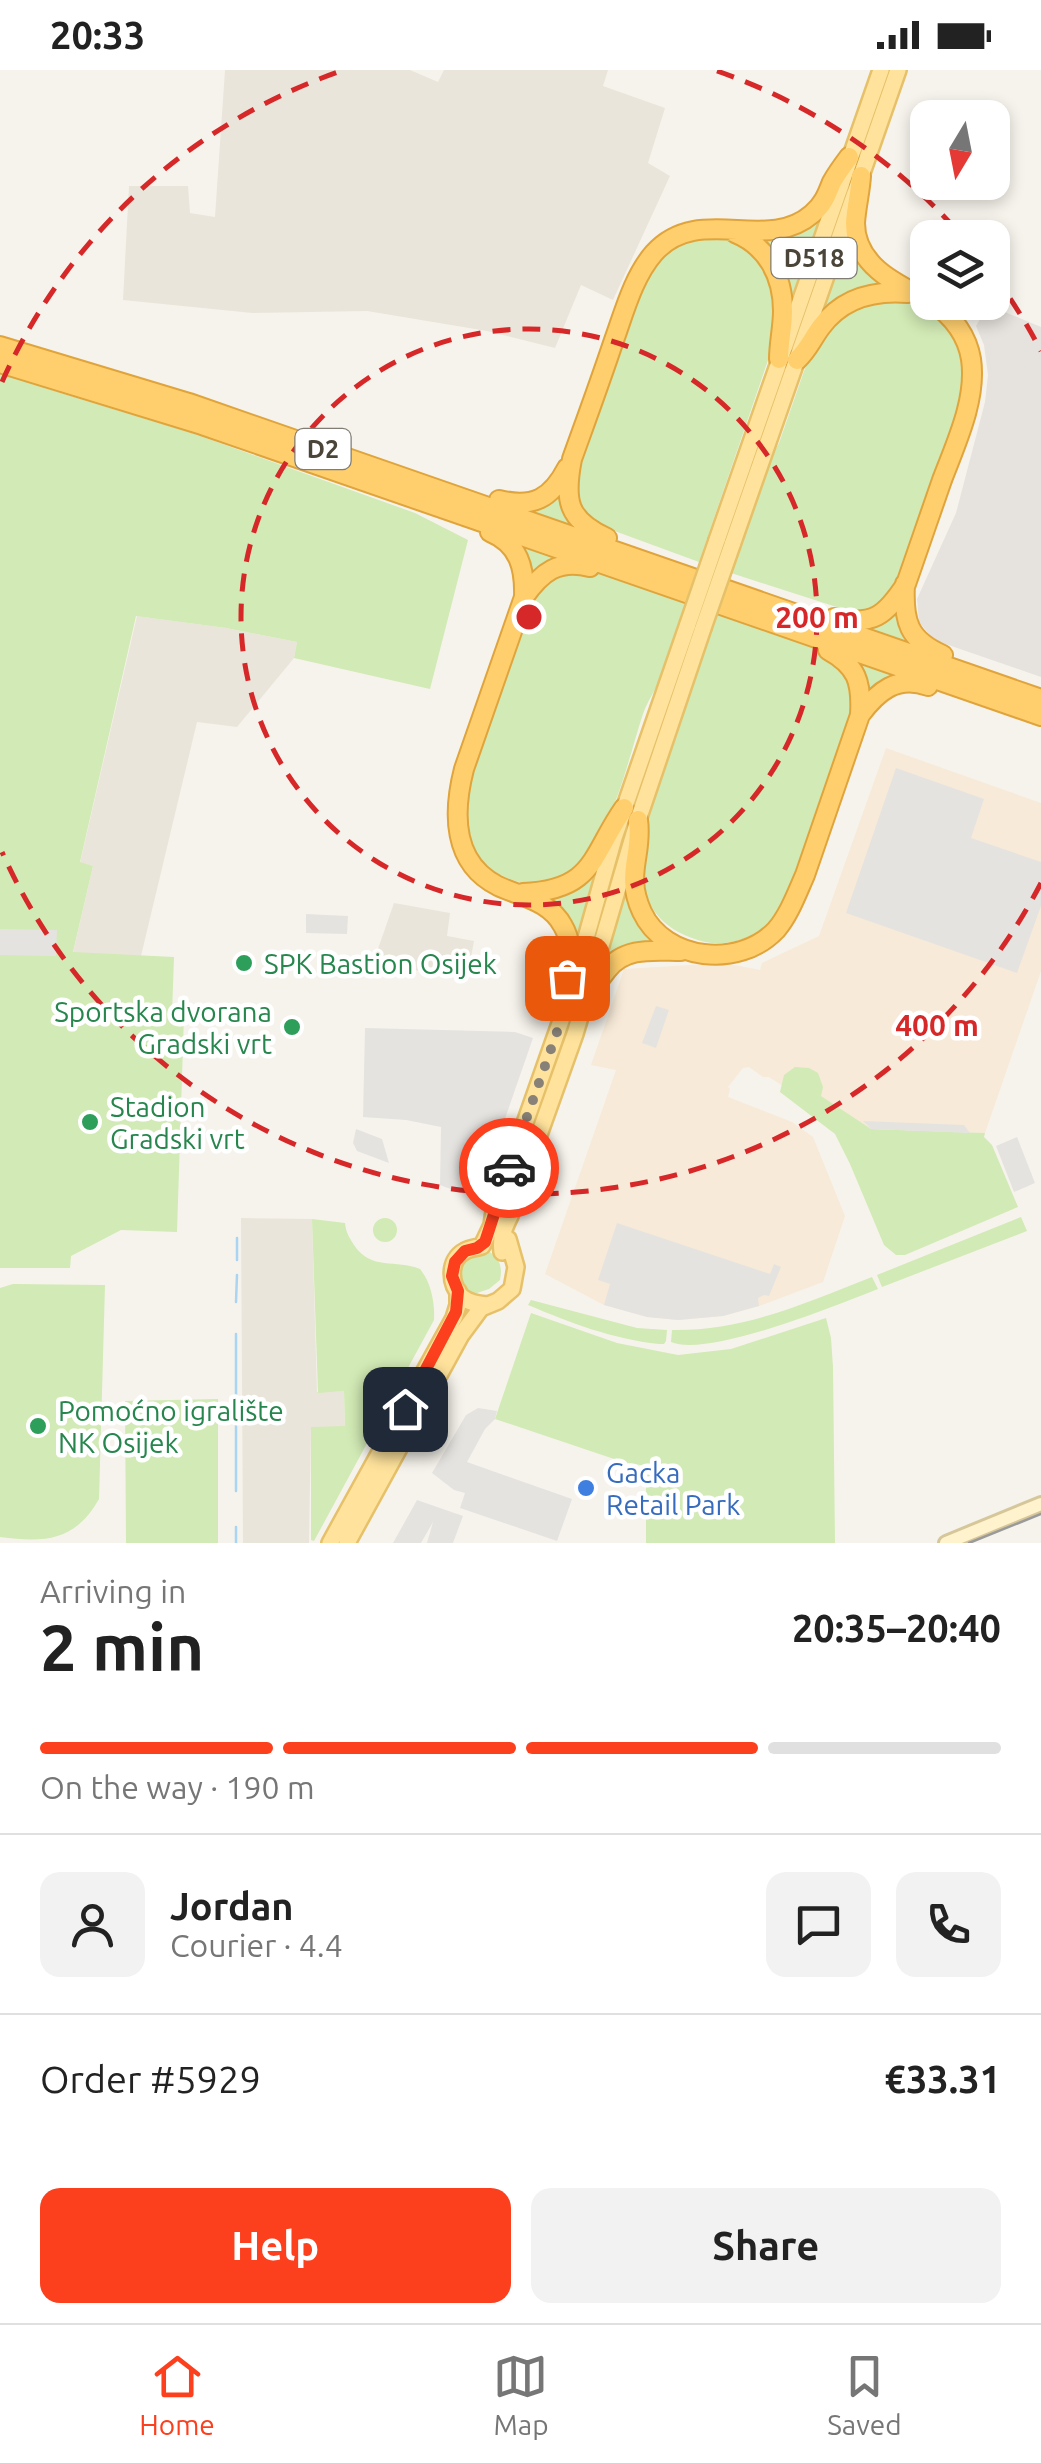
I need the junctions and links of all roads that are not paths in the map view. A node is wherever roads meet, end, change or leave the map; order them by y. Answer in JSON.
{"nodes":[{"id":1,"x":881,"y":70,"type":"edge"},
{"id":2,"x":898,"y":70,"type":"edge"},
{"id":3,"x":849,"y":157,"type":"junction"},
{"id":4,"x":861,"y":176,"type":"junction"},
{"id":5,"x":725,"y":229,"type":"junction"},
{"id":6,"x":910,"y":291,"type":"edge"},
{"id":7,"x":910,"y":297,"type":"edge"},
{"id":8,"x":953,"y":320,"type":"edge"},
{"id":9,"x":0,"y":346,"type":"edge"},
{"id":10,"x":788,"y":360,"type":"junction"},
{"id":11,"x":0,"y":363,"type":"edge"},
{"id":12,"x":572,"y":459,"type":"junction"},
{"id":13,"x":455,"y":503,"type":"junction"},
{"id":14,"x":633,"y":565,"type":"junction"},
{"id":15,"x":906,"y":584,"type":"junction"},
{"id":16,"x":524,"y":597,"type":"junction"},
{"id":17,"x":799,"y":623,"type":"junction"},
{"id":18,"x":972,"y":684,"type":"junction"},
{"id":19,"x":1041,"y":699,"type":"edge"},
{"id":20,"x":860,"y":715,"type":"junction"},
{"id":21,"x":1041,"y":716,"type":"edge"},
{"id":22,"x":631,"y":814,"type":"junction"},
{"id":23,"x":518,"y":893,"type":"junction"},
{"id":24,"x":687,"y":950,"type":"junction"},
{"id":25,"x":578,"y":995,"type":"junction"},
{"id":26,"x":502,"y":1214,"type":"junction"},
{"id":27,"x":479,"y":1241,"type":"junction"},
{"id":28,"x":502,"y":1252,"type":"junction"},
{"id":29,"x":458,"y":1291,"type":"junction"},
{"id":30,"x":481,"y":1304,"type":"junction"},
{"id":31,"x":454,"y":1332,"type":"junction"},
{"id":32,"x":1041,"y":1504,"type":"edge"},
{"id":33,"x":330,"y":1543,"type":"edge"},
{"id":34,"x":347,"y":1543,"type":"edge"},
{"id":35,"x":946,"y":1543,"type":"edge"}],
"edges":[{"from":1,"to":3,"type":"main road","number":"D518"},
{"from":2,"to":4,"type":"main road","number":"D518"},
{"from":3,"to":5,"type":"highway"},
{"from":3,"to":10,"type":"main road","number":"D518"},
{"from":4,"to":6,"type":"highway"},
{"from":4,"to":10,"type":"main road","number":"D518"},
{"from":5,"to":10,"type":"highway"},
{"from":5,"to":12,"type":"highway"},
{"from":7,"to":10,"type":"highway"},
{"from":8,"to":15,"type":"highway"},
{"from":9,"to":13,"type":"highway","number":"D2"},
{"from":10,"to":22,"type":"main road","number":"D518","bridge":true},
{"from":11,"to":13,"type":"highway","number":"D2"},
{"from":12,"to":13,"type":"highway"},
{"from":12,"to":14,"type":"highway"},
{"from":13,"to":14,"type":"highway","number":"D2"},
{"from":13,"to":16,"type":"highway"},
{"from":14,"to":16,"type":"highway"},
{"from":14,"to":17,"type":"highway","number":"D2"},
{"from":15,"to":17,"type":"highway"},
{"from":15,"to":18,"type":"highway"},
{"from":16,"to":23,"type":"highway"},
{"from":17,"to":18,"type":"highway","number":"D2"},
{"from":17,"to":20,"type":"highway"},
{"from":18,"to":19,"type":"highway","number":"D2"},
{"from":18,"to":20,"type":"highway"},
{"from":18,"to":21,"type":"highway","number":"D2"},
{"from":20,"to":24,"type":"highway"},
{"from":22,"to":23,"type":"highway"},
{"from":22,"to":24,"type":"highway"},
{"from":22,"to":25,"type":"main road","number":"D518"},
{"from":23,"to":25,"type":"highway"},
{"from":24,"to":25,"type":"highway"},
{"from":25,"to":26,"type":"main road","number":"D518"},
{"from":26,"to":27,"type":"main road","number":"D518"},
{"from":26,"to":28,"type":"main road","number":"D518"},
{"from":26,"to":30,"type":"main road","number":"D518"},
{"from":27,"to":28,"type":"main road"},
{"from":27,"to":29,"type":"main road","number":"D518"},
{"from":27,"to":31,"type":"main road","number":"D518"},
{"from":28,"to":30,"type":"main road","number":"D518"},
{"from":29,"to":30,"type":"main road"},
{"from":29,"to":31,"type":"main road","number":"D518"},
{"from":30,"to":31,"type":"main road","number":"D518"},
{"from":31,"to":33,"type":"main road","number":"D518"},
{"from":31,"to":34,"type":"main road","number":"D518"},
{"from":32,"to":35,"type":"street"}]}
